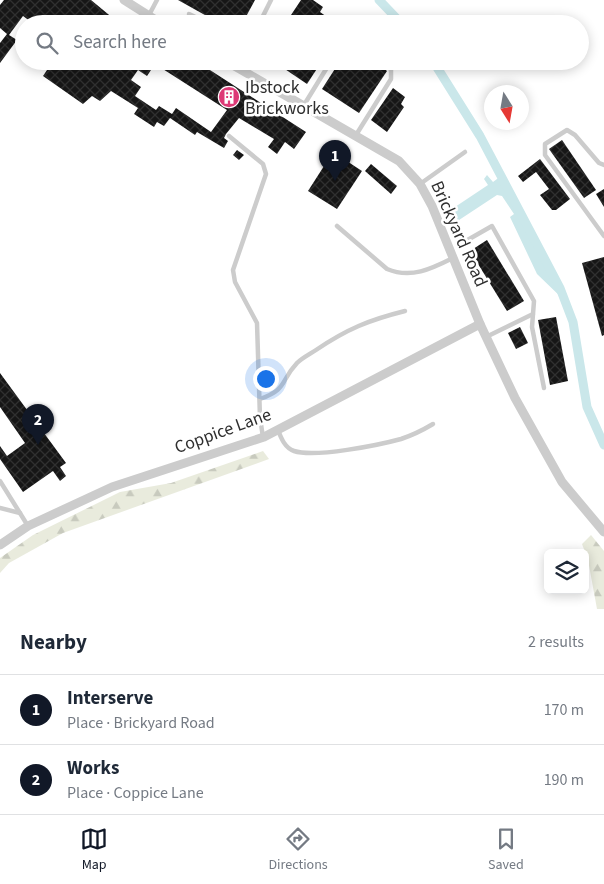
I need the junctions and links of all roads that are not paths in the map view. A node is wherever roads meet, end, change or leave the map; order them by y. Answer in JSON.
{"nodes":[{"id":1,"x":124,"y":0,"type":"edge"},
{"id":2,"x":157,"y":0,"type":"edge"},
{"id":3,"x":271,"y":0,"type":"edge"},
{"id":4,"x":149,"y":15,"type":"joint"},
{"id":5,"x":264,"y":15,"type":"edge"},
{"id":6,"x":245,"y":70,"type":"edge"},
{"id":7,"x":326,"y":70,"type":"edge"},
{"id":8,"x":391,"y":70,"type":"edge"},
{"id":9,"x":304,"y":105,"type":"junction"},
{"id":10,"x":356,"y":135,"type":"junction"},
{"id":11,"x":229,"y":136,"type":"dead end"},
{"id":12,"x":465,"y":152,"type":"dead end"},
{"id":13,"x":604,"y":166,"type":"edge"},
{"id":14,"x":420,"y":184,"type":"junction"},
{"id":15,"x":337,"y":226,"type":"dead end"},
{"id":16,"x":604,"y":236,"type":"edge"},
{"id":17,"x":464,"y":242,"type":"dead end"},
{"id":18,"x":453,"y":258,"type":"junction"},
{"id":19,"x":405,"y":311,"type":"dead end"},
{"id":20,"x":533,"y":314,"type":"junction"},
{"id":21,"x":480,"y":324,"type":"junction"},
{"id":22,"x":486,"y":337,"type":"junction"},
{"id":23,"x":544,"y":388,"type":"dead end"},
{"id":24,"x":260,"y":399,"type":"junction"},
{"id":25,"x":433,"y":424,"type":"dead end"},
{"id":26,"x":278,"y":430,"type":"junction"},
{"id":27,"x":264,"y":437,"type":"junction"},
{"id":28,"x":0,"y":481,"type":"edge"},
{"id":29,"x":0,"y":508,"type":"edge"},
{"id":30,"x":20,"y":513,"type":"junction"},
{"id":31,"x":28,"y":526,"type":"junction"},
{"id":32,"x":604,"y":532,"type":"edge"},
{"id":33,"x":0,"y":545,"type":"edge"}],
"edges":[{"from":1,"to":4,"type":"street"},
{"from":2,"to":4,"type":"lane"},
{"from":3,"to":5,"type":"lane"},
{"from":6,"to":9,"type":"street","name":"Brickyard Road"},
{"from":7,"to":9,"type":"lane"},
{"from":8,"to":10,"type":"lane"},
{"from":9,"to":10,"type":"street","name":"Brickyard Road"},
{"from":10,"to":14,"type":"street","name":"Brickyard Road"},
{"from":11,"to":24,"type":"lane"},
{"from":12,"to":14,"type":"lane"},
{"from":13,"to":16,"type":"lane"},
{"from":14,"to":18,"type":"street","name":"Brickyard Road"},
{"from":15,"to":18,"type":"lane"},
{"from":17,"to":20,"type":"lane"},
{"from":18,"to":21,"type":"street","name":"Brickyard Road"},
{"from":19,"to":24,"type":"lane"},
{"from":20,"to":22,"type":"lane"},
{"from":20,"to":23,"type":"lane"},
{"from":21,"to":22,"type":"street","name":"Brickyard Road"},
{"from":21,"to":26,"type":"street","name":"Coppice Lane"},
{"from":22,"to":32,"type":"street","name":"Brickyard Road"},
{"from":24,"to":27,"type":"lane"},
{"from":25,"to":26,"type":"lane"},
{"from":26,"to":27,"type":"street","name":"Coppice Lane"},
{"from":27,"to":31,"type":"street","name":"Coppice Lane"},
{"from":28,"to":30,"type":"lane"},
{"from":29,"to":30,"type":"lane"},
{"from":30,"to":31,"type":"lane"},
{"from":31,"to":33,"type":"street","name":"Coppice Lane"}]}
